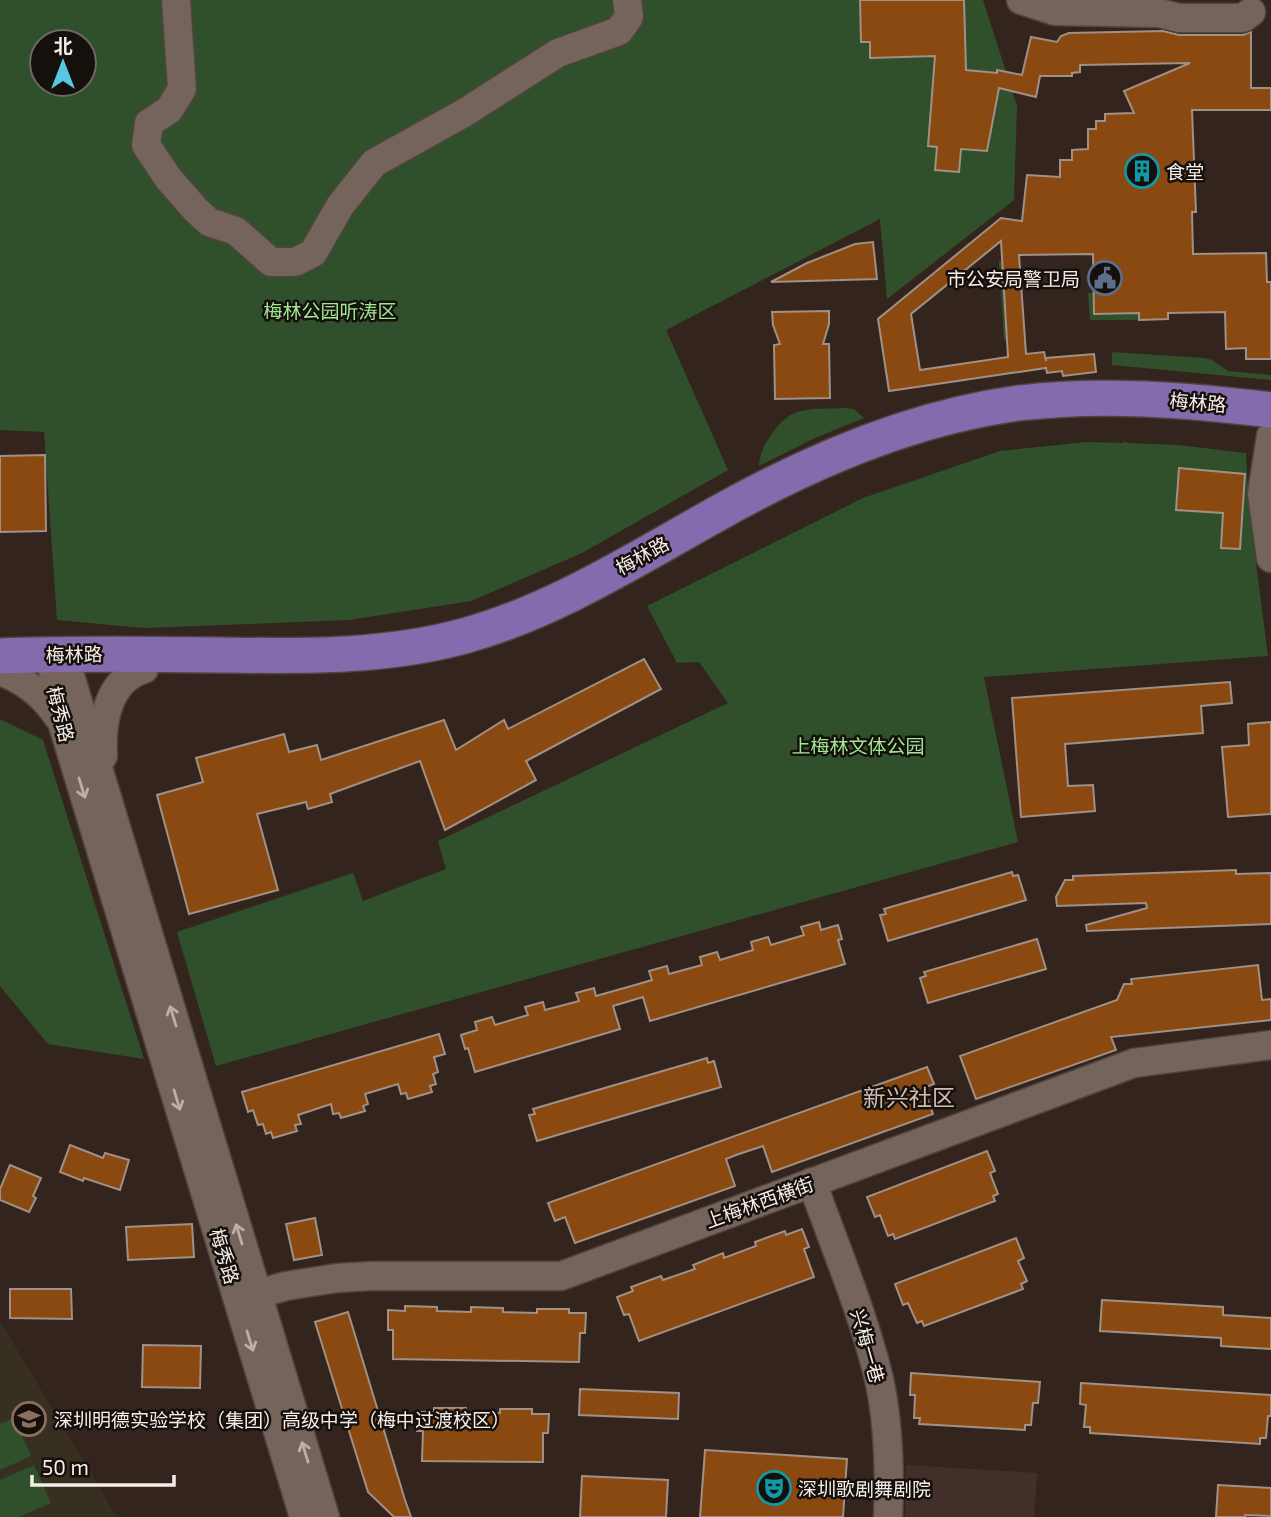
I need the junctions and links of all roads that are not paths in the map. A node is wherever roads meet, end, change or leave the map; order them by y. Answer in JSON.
{"nodes":[{"id":1,"x":176,"y":0,"type":"edge"},
{"id":2,"x":627,"y":0,"type":"edge"},
{"id":3,"x":1021,"y":0,"type":"edge"},
{"id":4,"x":1265,"y":12,"type":"edge"},
{"id":5,"x":1271,"y":410,"type":"edge"},
{"id":6,"x":1271,"y":426,"type":"edge"},
{"id":7,"x":1271,"y":436,"type":"edge"},
{"id":8,"x":1271,"y":558,"type":"edge"},
{"id":9,"x":0,"y":656,"type":"edge"},
{"id":10,"x":60,"y":664,"type":"junction"},
{"id":11,"x":144,"y":669,"type":"junction"},
{"id":12,"x":0,"y":670,"type":"edge"},
{"id":13,"x":62,"y":723,"type":"junction"},
{"id":14,"x":115,"y":825,"type":"junction"},
{"id":15,"x":1271,"y":1045,"type":"edge"},
{"id":16,"x":812,"y":1182,"type":"junction"},
{"id":17,"x":247,"y":1297,"type":"junction"},
{"id":18,"x":304,"y":1517,"type":"edge"},
{"id":19,"x":325,"y":1517,"type":"edge"},
{"id":20,"x":888,"y":1517,"type":"edge"}],
"edges":[{"from":1,"to":2,"type":"street"},
{"from":3,"to":4,"type":"street"},
{"from":5,"to":10,"type":"main road","name":"梅林路"},
{"from":6,"to":11,"type":"main road","name":"梅林路"},
{"from":7,"to":8,"type":"street"},
{"from":9,"to":10,"type":"main road","name":"梅林路"},
{"from":10,"to":11,"type":"main road","name":"梅林路"},
{"from":10,"to":12,"type":"main road","name":"梅林路"},
{"from":10,"to":13,"type":"street","name":"梅秀路"},
{"from":10,"to":14,"type":"street","name":"梅秀路"},
{"from":11,"to":14,"type":"street"},
{"from":12,"to":13,"type":"street"},
{"from":13,"to":17,"type":"street","name":"梅秀路","one_way":true},
{"from":17,"to":14,"type":"street","name":"梅秀路","one_way":true},
{"from":15,"to":16,"type":"street","name":"上梅林西横街"},
{"from":16,"to":17,"type":"street","name":"上梅林西横街"},
{"from":16,"to":20,"type":"street","name":"兴梅一巷"},
{"from":17,"to":18,"type":"street","name":"梅秀路","one_way":true},
{"from":19,"to":17,"type":"street","name":"梅秀路","one_way":true}]}
